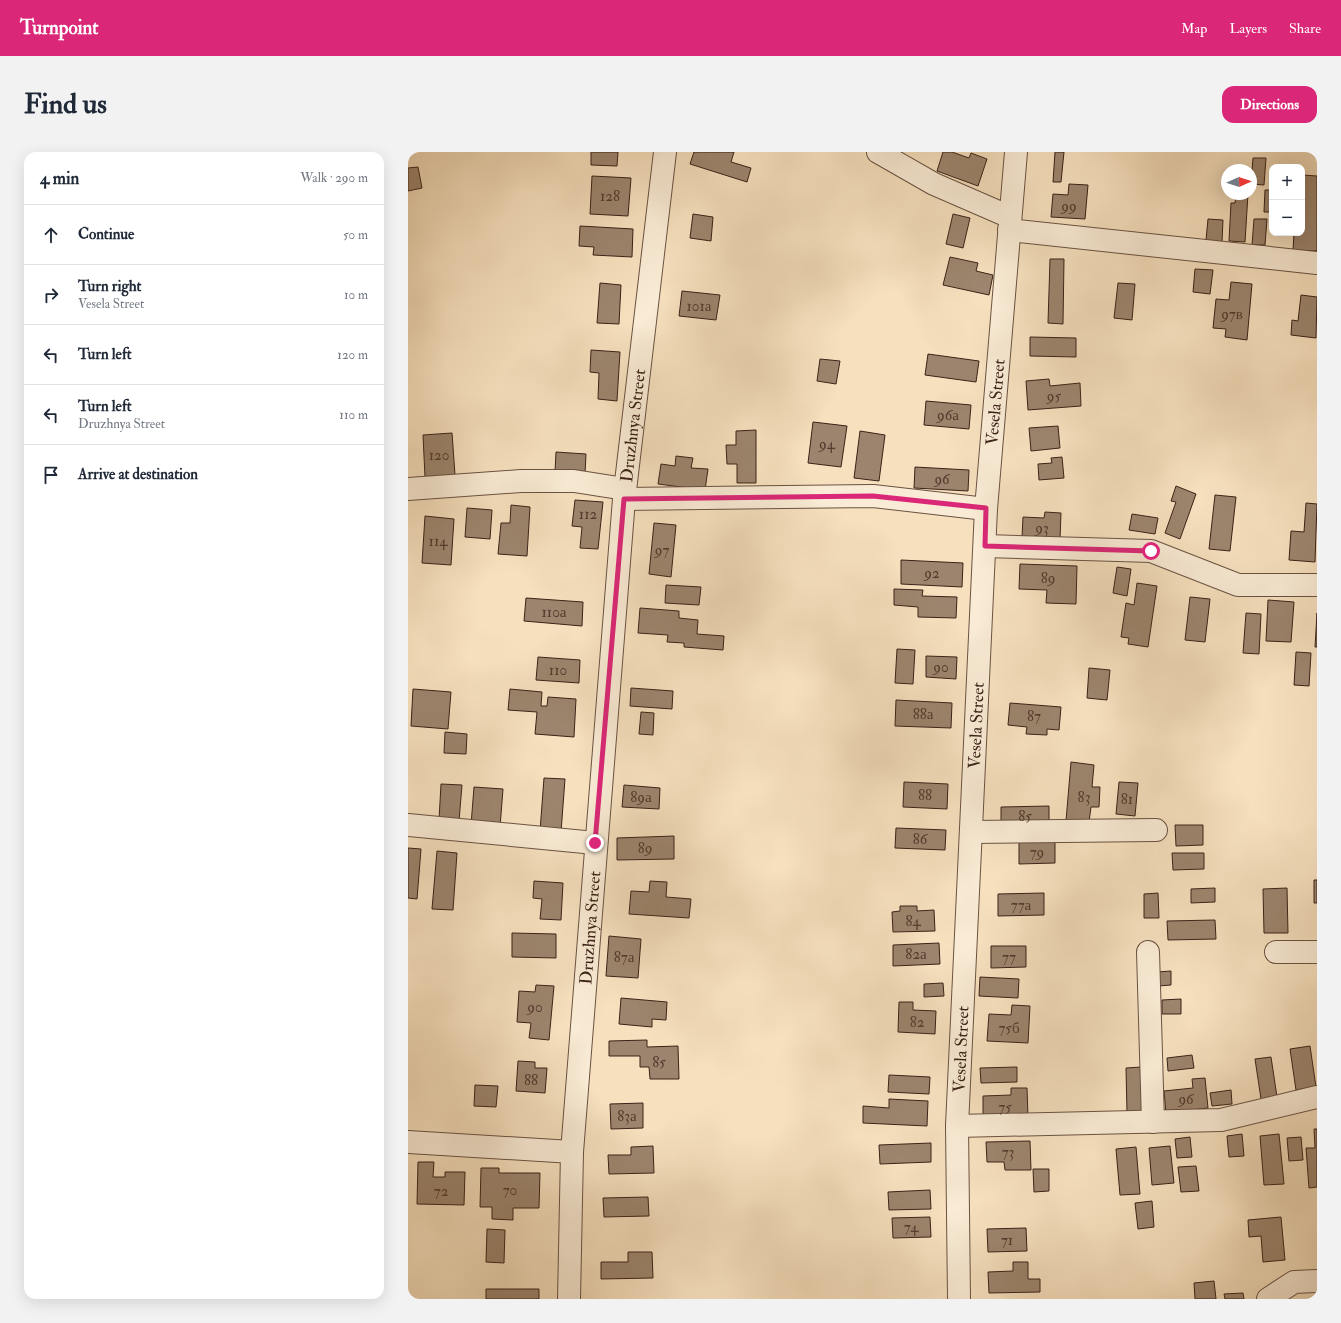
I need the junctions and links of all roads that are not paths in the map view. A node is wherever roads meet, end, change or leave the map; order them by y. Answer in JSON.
{"nodes":[{"id":1,"x":665,"y":152,"type":"edge"},
{"id":2,"x":878,"y":152,"type":"edge"},
{"id":3,"x":1016,"y":152,"type":"edge"},
{"id":4,"x":1010,"y":224,"type":"junction"},
{"id":5,"x":1317,"y":263,"type":"edge"},
{"id":6,"x":408,"y":489,"type":"edge"},
{"id":7,"x":625,"y":494,"type":"junction"},
{"id":8,"x":986,"y":508,"type":"junction"},
{"id":9,"x":985,"y":546,"type":"junction"},
{"id":10,"x":1317,"y":585,"type":"edge"},
{"id":11,"x":408,"y":825,"type":"edge"},
{"id":12,"x":1156,"y":830,"type":"dead end"},
{"id":13,"x":971,"y":832,"type":"junction"},
{"id":14,"x":595,"y":843,"type":"junction"},
{"id":15,"x":1148,"y":952,"type":"dead end"},
{"id":16,"x":1276,"y":952,"type":"dead end"},
{"id":17,"x":1317,"y":952,"type":"edge"},
{"id":18,"x":1317,"y":1097,"type":"edge"},
{"id":19,"x":1153,"y":1122,"type":"junction"},
{"id":20,"x":957,"y":1126,"type":"junction"},
{"id":21,"x":408,"y":1142,"type":"edge"},
{"id":22,"x":572,"y":1152,"type":"junction"},
{"id":23,"x":1317,"y":1281,"type":"edge"},
{"id":24,"x":568,"y":1299,"type":"edge"},
{"id":25,"x":959,"y":1299,"type":"edge"},
{"id":26,"x":1268,"y":1299,"type":"edge"}],
"edges":[{"from":1,"to":7,"type":"street","name":"Druzhnya Street"},
{"from":2,"to":4,"type":"street"},
{"from":3,"to":4,"type":"street","name":"Vesela Street"},
{"from":4,"to":5,"type":"street"},
{"from":4,"to":8,"type":"street","name":"Vesela Street"},
{"from":6,"to":7,"type":"street"},
{"from":7,"to":8,"type":"street"},
{"from":7,"to":14,"type":"street","name":"Druzhnya Street"},
{"from":8,"to":9,"type":"street","name":"Vesela Street"},
{"from":9,"to":10,"type":"street"},
{"from":9,"to":13,"type":"street","name":"Vesela Street"},
{"from":11,"to":14,"type":"street"},
{"from":12,"to":13,"type":"street"},
{"from":13,"to":20,"type":"street","name":"Vesela Street"},
{"from":14,"to":22,"type":"street","name":"Druzhnya Street"},
{"from":15,"to":19,"type":"street"},
{"from":16,"to":17,"type":"street"},
{"from":18,"to":19,"type":"street"},
{"from":19,"to":20,"type":"street"},
{"from":20,"to":25,"type":"street","name":"Vesela Street"},
{"from":21,"to":22,"type":"street"},
{"from":22,"to":24,"type":"street","name":"Druzhnya Street"},
{"from":23,"to":26,"type":"street"}]}
